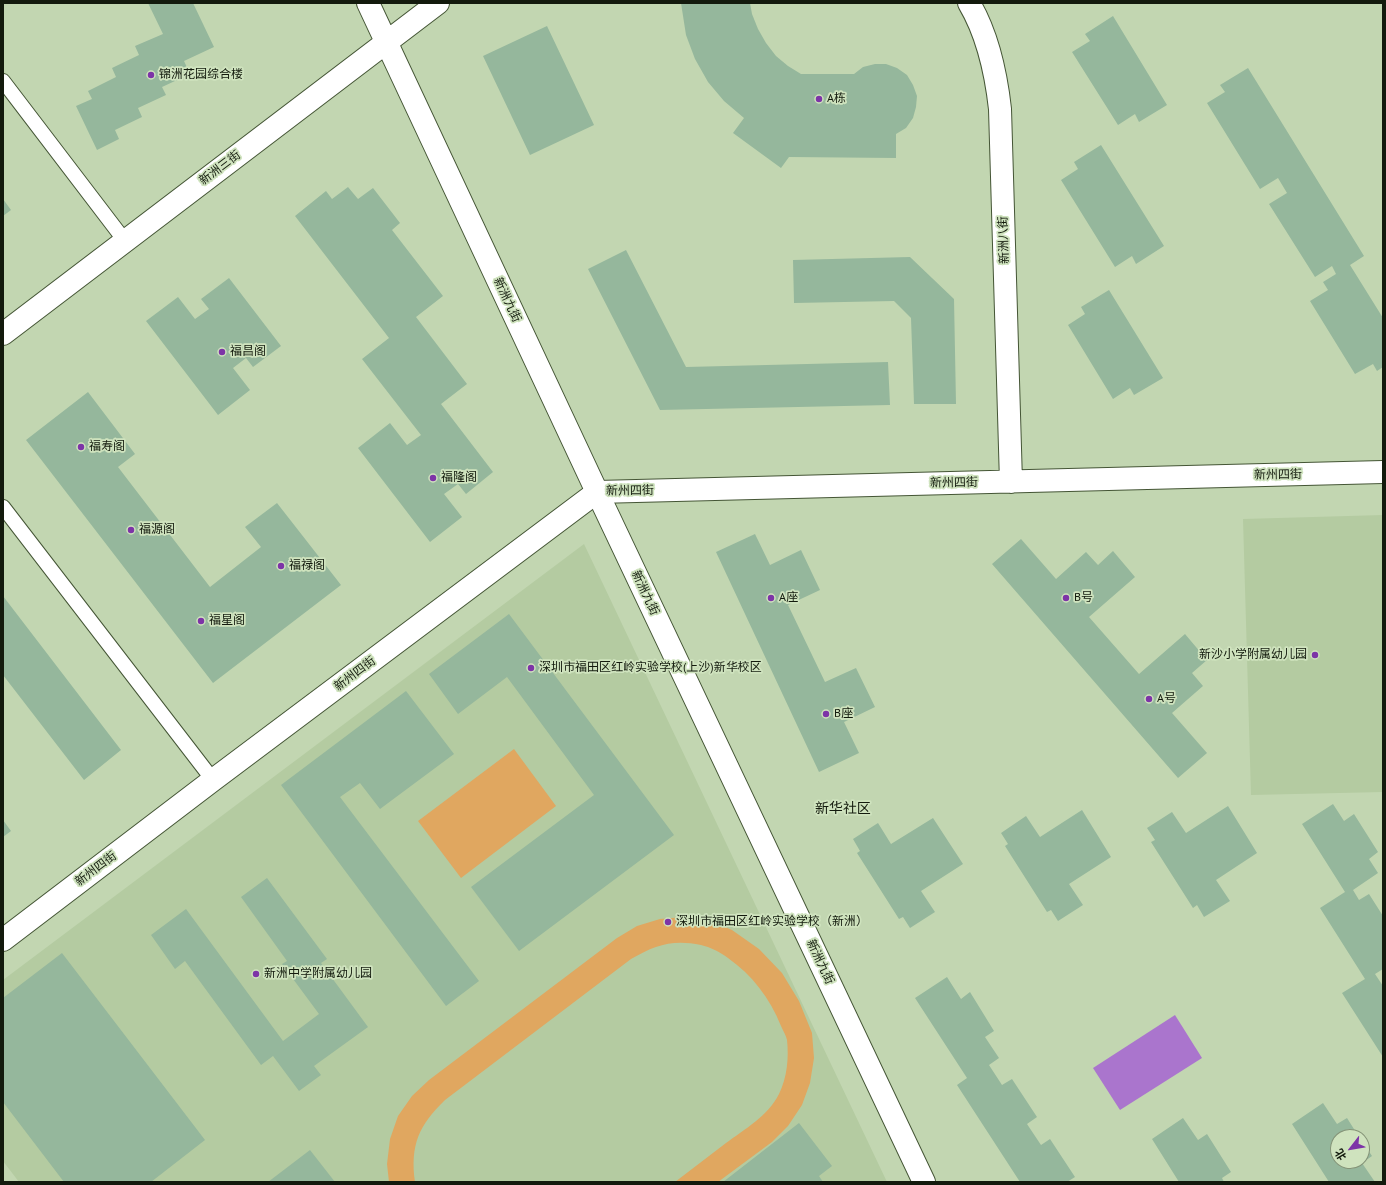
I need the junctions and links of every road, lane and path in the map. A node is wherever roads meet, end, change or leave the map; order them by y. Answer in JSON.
{"nodes":[{"id":1,"x":368,"y":3,"type":"edge"},
{"id":2,"x":438,"y":3,"type":"edge"},
{"id":3,"x":969,"y":3,"type":"edge"},
{"id":4,"x":386,"y":42,"type":"junction"},
{"id":5,"x":3,"y":81,"type":"edge"},
{"id":6,"x":124,"y":241,"type":"junction"},
{"id":7,"x":3,"y":334,"type":"edge"},
{"id":8,"x":1383,"y":472,"type":"edge"},
{"id":9,"x":1011,"y":482,"type":"junction"},
{"id":10,"x":597,"y":492,"type":"junction"},
{"id":11,"x":3,"y":507,"type":"edge"},
{"id":12,"x":212,"y":780,"type":"junction"},
{"id":13,"x":3,"y":940,"type":"edge"},
{"id":14,"x":924,"y":1182,"type":"edge"}],
"edges":[{"from":1,"to":4,"type":"street","name":"新洲九街"},
{"from":2,"to":4,"type":"street","name":"新洲三街"},
{"from":3,"to":9,"type":"street","name":"新洲八街"},
{"from":4,"to":6,"type":"street","name":"新洲三街"},
{"from":4,"to":10,"type":"street","name":"新洲九街"},
{"from":5,"to":6,"type":"lane"},
{"from":6,"to":7,"type":"street","name":"新洲三街"},
{"from":8,"to":9,"type":"street","name":"新州四街"},
{"from":9,"to":10,"type":"street","name":"新州四街"},
{"from":10,"to":12,"type":"street","name":"新州四街"},
{"from":10,"to":14,"type":"street","name":"新洲九街"},
{"from":11,"to":12,"type":"lane"},
{"from":12,"to":13,"type":"street","name":"新州四街"}]}
